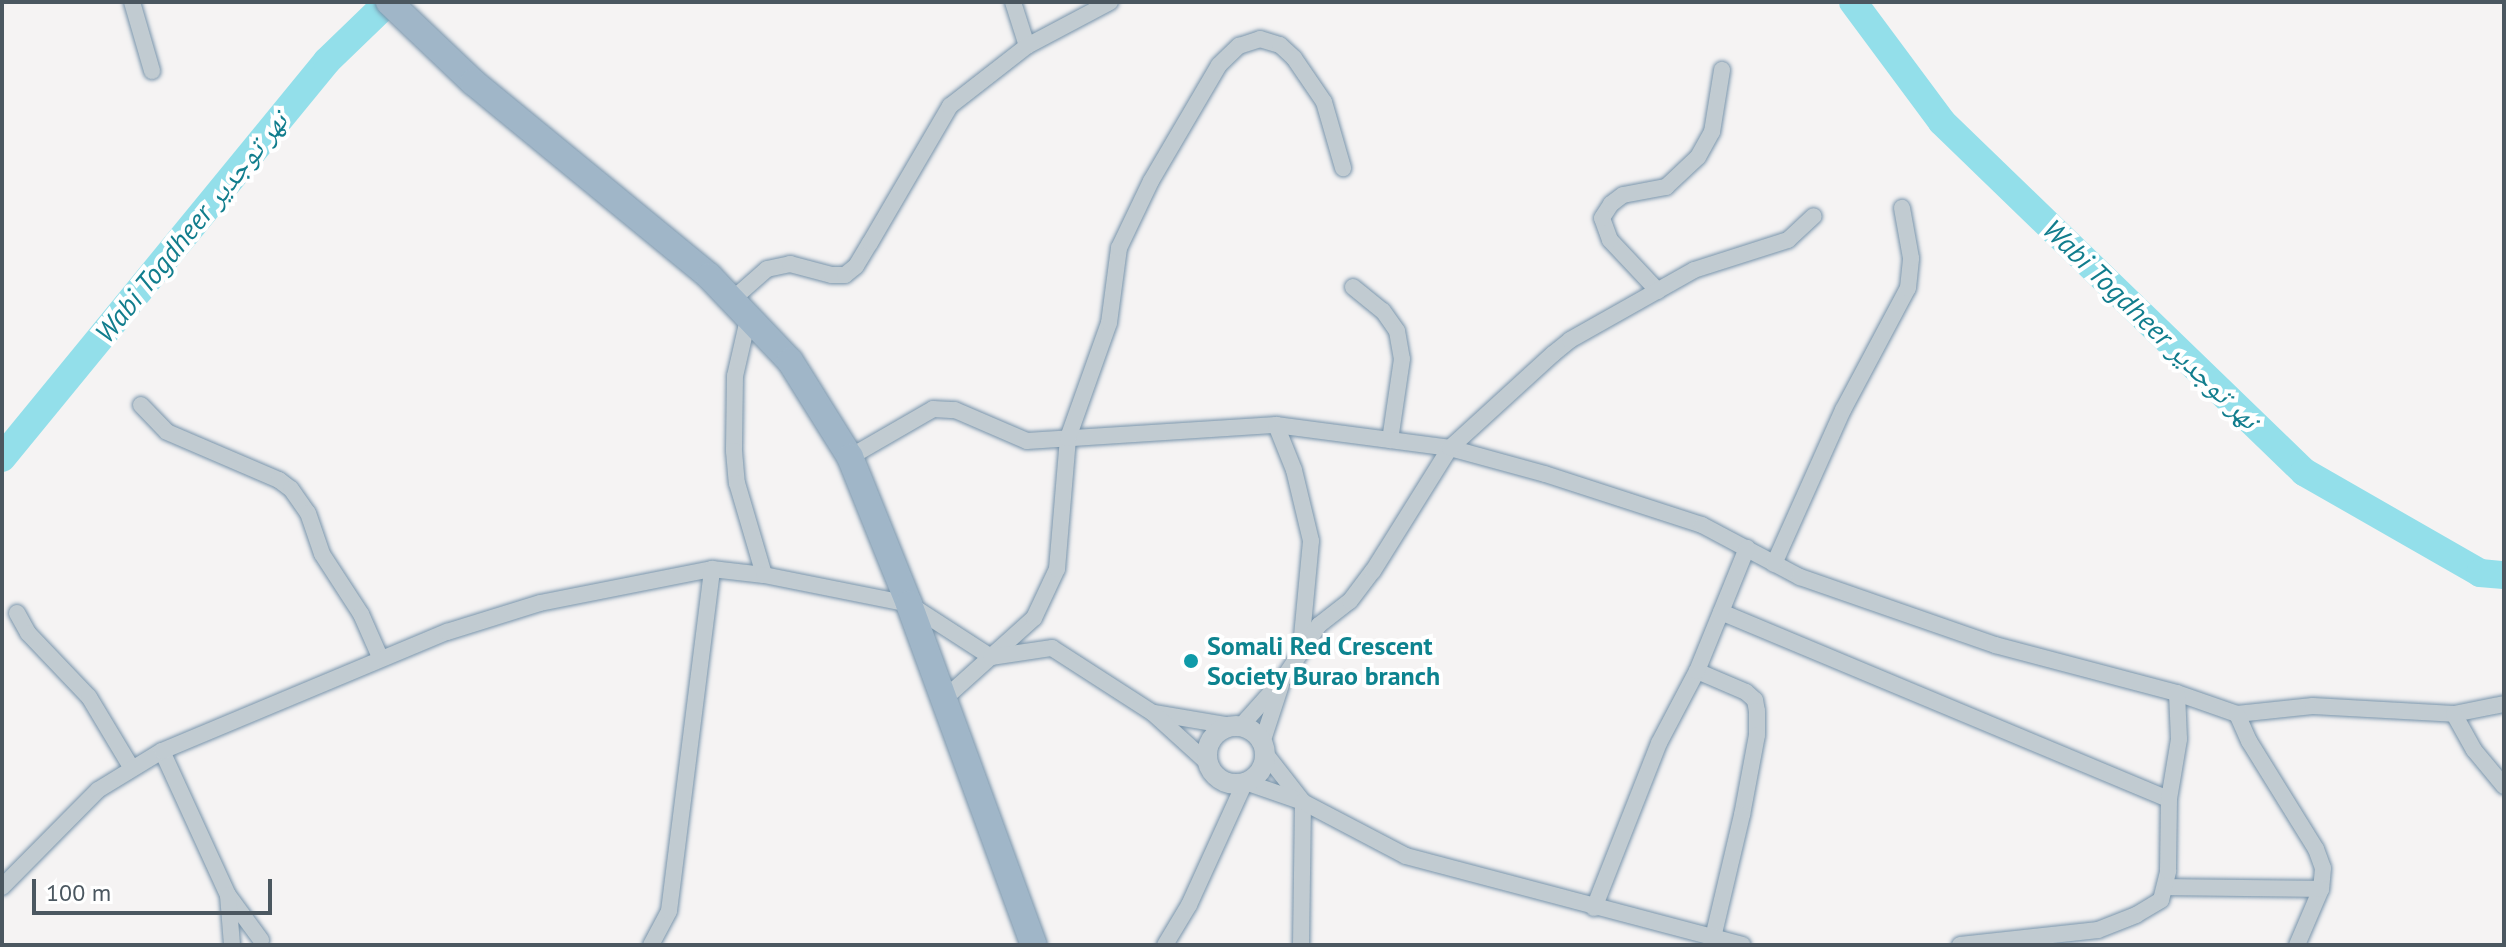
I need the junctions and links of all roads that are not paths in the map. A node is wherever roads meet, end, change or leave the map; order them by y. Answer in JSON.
{"nodes":[{"id":1,"x":132,"y":2,"type":"edge"},
{"id":2,"x":389,"y":2,"type":"edge"},
{"id":3,"x":1013,"y":2,"type":"edge"},
{"id":4,"x":1110,"y":2,"type":"edge"},
{"id":5,"x":1027,"y":46,"type":"junction"},
{"id":6,"x":1722,"y":70,"type":"dead end"},
{"id":7,"x":152,"y":71,"type":"dead end"},
{"id":8,"x":1343,"y":168,"type":"dead end"},
{"id":9,"x":1902,"y":208,"type":"dead end"},
{"id":10,"x":1814,"y":216,"type":"dead end"},
{"id":11,"x":1353,"y":287,"type":"dead end"},
{"id":12,"x":1658,"y":291,"type":"junction"},
{"id":13,"x":741,"y":307,"type":"junction"},
{"id":14,"x":141,"y":405,"type":"dead end"},
{"id":15,"x":1276,"y":425,"type":"junction"},
{"id":16,"x":1068,"y":438,"type":"junction"},
{"id":17,"x":1390,"y":440,"type":"junction"},
{"id":18,"x":1450,"y":448,"type":"junction"},
{"id":19,"x":850,"y":457,"type":"junction"},
{"id":20,"x":1747,"y":548,"type":"junction"},
{"id":21,"x":1774,"y":564,"type":"junction"},
{"id":22,"x":712,"y":569,"type":"junction"},
{"id":23,"x":764,"y":575,"type":"junction"},
{"id":24,"x":909,"y":604,"type":"junction"},
{"id":25,"x":1721,"y":612,"type":"junction"},
{"id":26,"x":17,"y":613,"type":"dead end"},
{"id":27,"x":1300,"y":653,"type":"junction"},
{"id":28,"x":380,"y":657,"type":"junction"},
{"id":29,"x":991,"y":657,"type":"junction"},
{"id":30,"x":1697,"y":671,"type":"junction"},
{"id":31,"x":1283,"y":679,"type":"junction"},
{"id":32,"x":2177,"y":693,"type":"junction"},
{"id":33,"x":944,"y":699,"type":"junction"},
{"id":34,"x":2504,"y":704,"type":"edge"},
{"id":35,"x":1153,"y":713,"type":"junction"},
{"id":36,"x":2237,"y":714,"type":"junction"},
{"id":37,"x":2454,"y":714,"type":"junction"},
{"id":38,"x":1236,"y":726,"type":"junction"},
{"id":39,"x":1263,"y":748,"type":"junction"},
{"id":40,"x":162,"y":751,"type":"junction"},
{"id":41,"x":1208,"y":763,"type":"junction"},
{"id":42,"x":131,"y":767,"type":"junction"},
{"id":43,"x":1245,"y":782,"type":"junction"},
{"id":44,"x":2504,"y":786,"type":"edge"},
{"id":45,"x":2169,"y":799,"type":"junction"},
{"id":46,"x":1303,"y":802,"type":"junction"},
{"id":47,"x":2,"y":887,"type":"edge"},
{"id":48,"x":2166,"y":887,"type":"junction"},
{"id":49,"x":2321,"y":889,"type":"junction"},
{"id":50,"x":228,"y":895,"type":"junction"},
{"id":51,"x":1594,"y":908,"type":"junction"},
{"id":52,"x":1713,"y":938,"type":"junction"},
{"id":53,"x":2096,"y":938,"type":"edge"},
{"id":54,"x":261,"y":940,"type":"dead end"},
{"id":55,"x":232,"y":945,"type":"edge"},
{"id":56,"x":651,"y":945,"type":"edge"},
{"id":57,"x":1034,"y":945,"type":"edge"},
{"id":58,"x":1165,"y":945,"type":"edge"},
{"id":59,"x":1301,"y":945,"type":"edge"},
{"id":60,"x":1742,"y":945,"type":"edge"},
{"id":61,"x":1960,"y":945,"type":"edge"},
{"id":62,"x":2297,"y":945,"type":"edge"}],
"edges":[{"from":1,"to":7,"type":"street"},
{"from":2,"to":13,"type":"highway"},
{"from":3,"to":5,"type":"street"},
{"from":4,"to":5,"type":"street"},
{"from":5,"to":13,"type":"street"},
{"from":6,"to":12,"type":"street"},
{"from":8,"to":16,"type":"street"},
{"from":9,"to":21,"type":"street"},
{"from":10,"to":12,"type":"street"},
{"from":11,"to":17,"type":"street"},
{"from":12,"to":18,"type":"street"},
{"from":13,"to":19,"type":"highway"},
{"from":13,"to":23,"type":"street"},
{"from":14,"to":28,"type":"street"},
{"from":15,"to":16,"type":"street"},
{"from":15,"to":17,"type":"street"},
{"from":15,"to":27,"type":"street"},
{"from":16,"to":19,"type":"street"},
{"from":16,"to":29,"type":"street"},
{"from":17,"to":18,"type":"street"},
{"from":18,"to":20,"type":"street"},
{"from":18,"to":27,"type":"street"},
{"from":19,"to":24,"type":"highway"},
{"from":20,"to":21,"type":"street"},
{"from":20,"to":25,"type":"street"},
{"from":21,"to":32,"type":"street"},
{"from":22,"to":23,"type":"street"},
{"from":22,"to":28,"type":"street"},
{"from":22,"to":56,"type":"street"},
{"from":23,"to":24,"type":"street"},
{"from":24,"to":29,"type":"street"},
{"from":24,"to":33,"type":"highway"},
{"from":25,"to":30,"type":"street"},
{"from":25,"to":45,"type":"street"},
{"from":26,"to":42,"type":"street"},
{"from":27,"to":31,"type":"street"},
{"from":28,"to":40,"type":"street"},
{"from":29,"to":33,"type":"street"},
{"from":29,"to":35,"type":"street"},
{"from":30,"to":51,"type":"street"},
{"from":30,"to":52,"type":"street"},
{"from":31,"to":38,"type":"street"},
{"from":31,"to":39,"type":"street"},
{"from":32,"to":36,"type":"street"},
{"from":32,"to":45,"type":"street"},
{"from":33,"to":57,"type":"highway"},
{"from":34,"to":37,"type":"street"},
{"from":35,"to":38,"type":"street"},
{"from":35,"to":41,"type":"street"},
{"from":36,"to":37,"type":"street"},
{"from":36,"to":49,"type":"street"},
{"from":37,"to":44,"type":"street"},
{"from":38,"to":39,"type":"street"},
{"from":38,"to":41,"type":"street"},
{"from":39,"to":43,"type":"street"},
{"from":39,"to":46,"type":"street"},
{"from":40,"to":42,"type":"street"},
{"from":40,"to":50,"type":"street"},
{"from":41,"to":43,"type":"street"},
{"from":42,"to":47,"type":"street"},
{"from":43,"to":46,"type":"street"},
{"from":43,"to":58,"type":"street"},
{"from":45,"to":48,"type":"street"},
{"from":46,"to":51,"type":"street"},
{"from":46,"to":59,"type":"street"},
{"from":48,"to":49,"type":"street"},
{"from":48,"to":53,"type":"street"},
{"from":49,"to":62,"type":"street"},
{"from":50,"to":54,"type":"street"},
{"from":50,"to":55,"type":"street"},
{"from":51,"to":52,"type":"street"},
{"from":52,"to":60,"type":"street"},
{"from":53,"to":61,"type":"street"}]}
